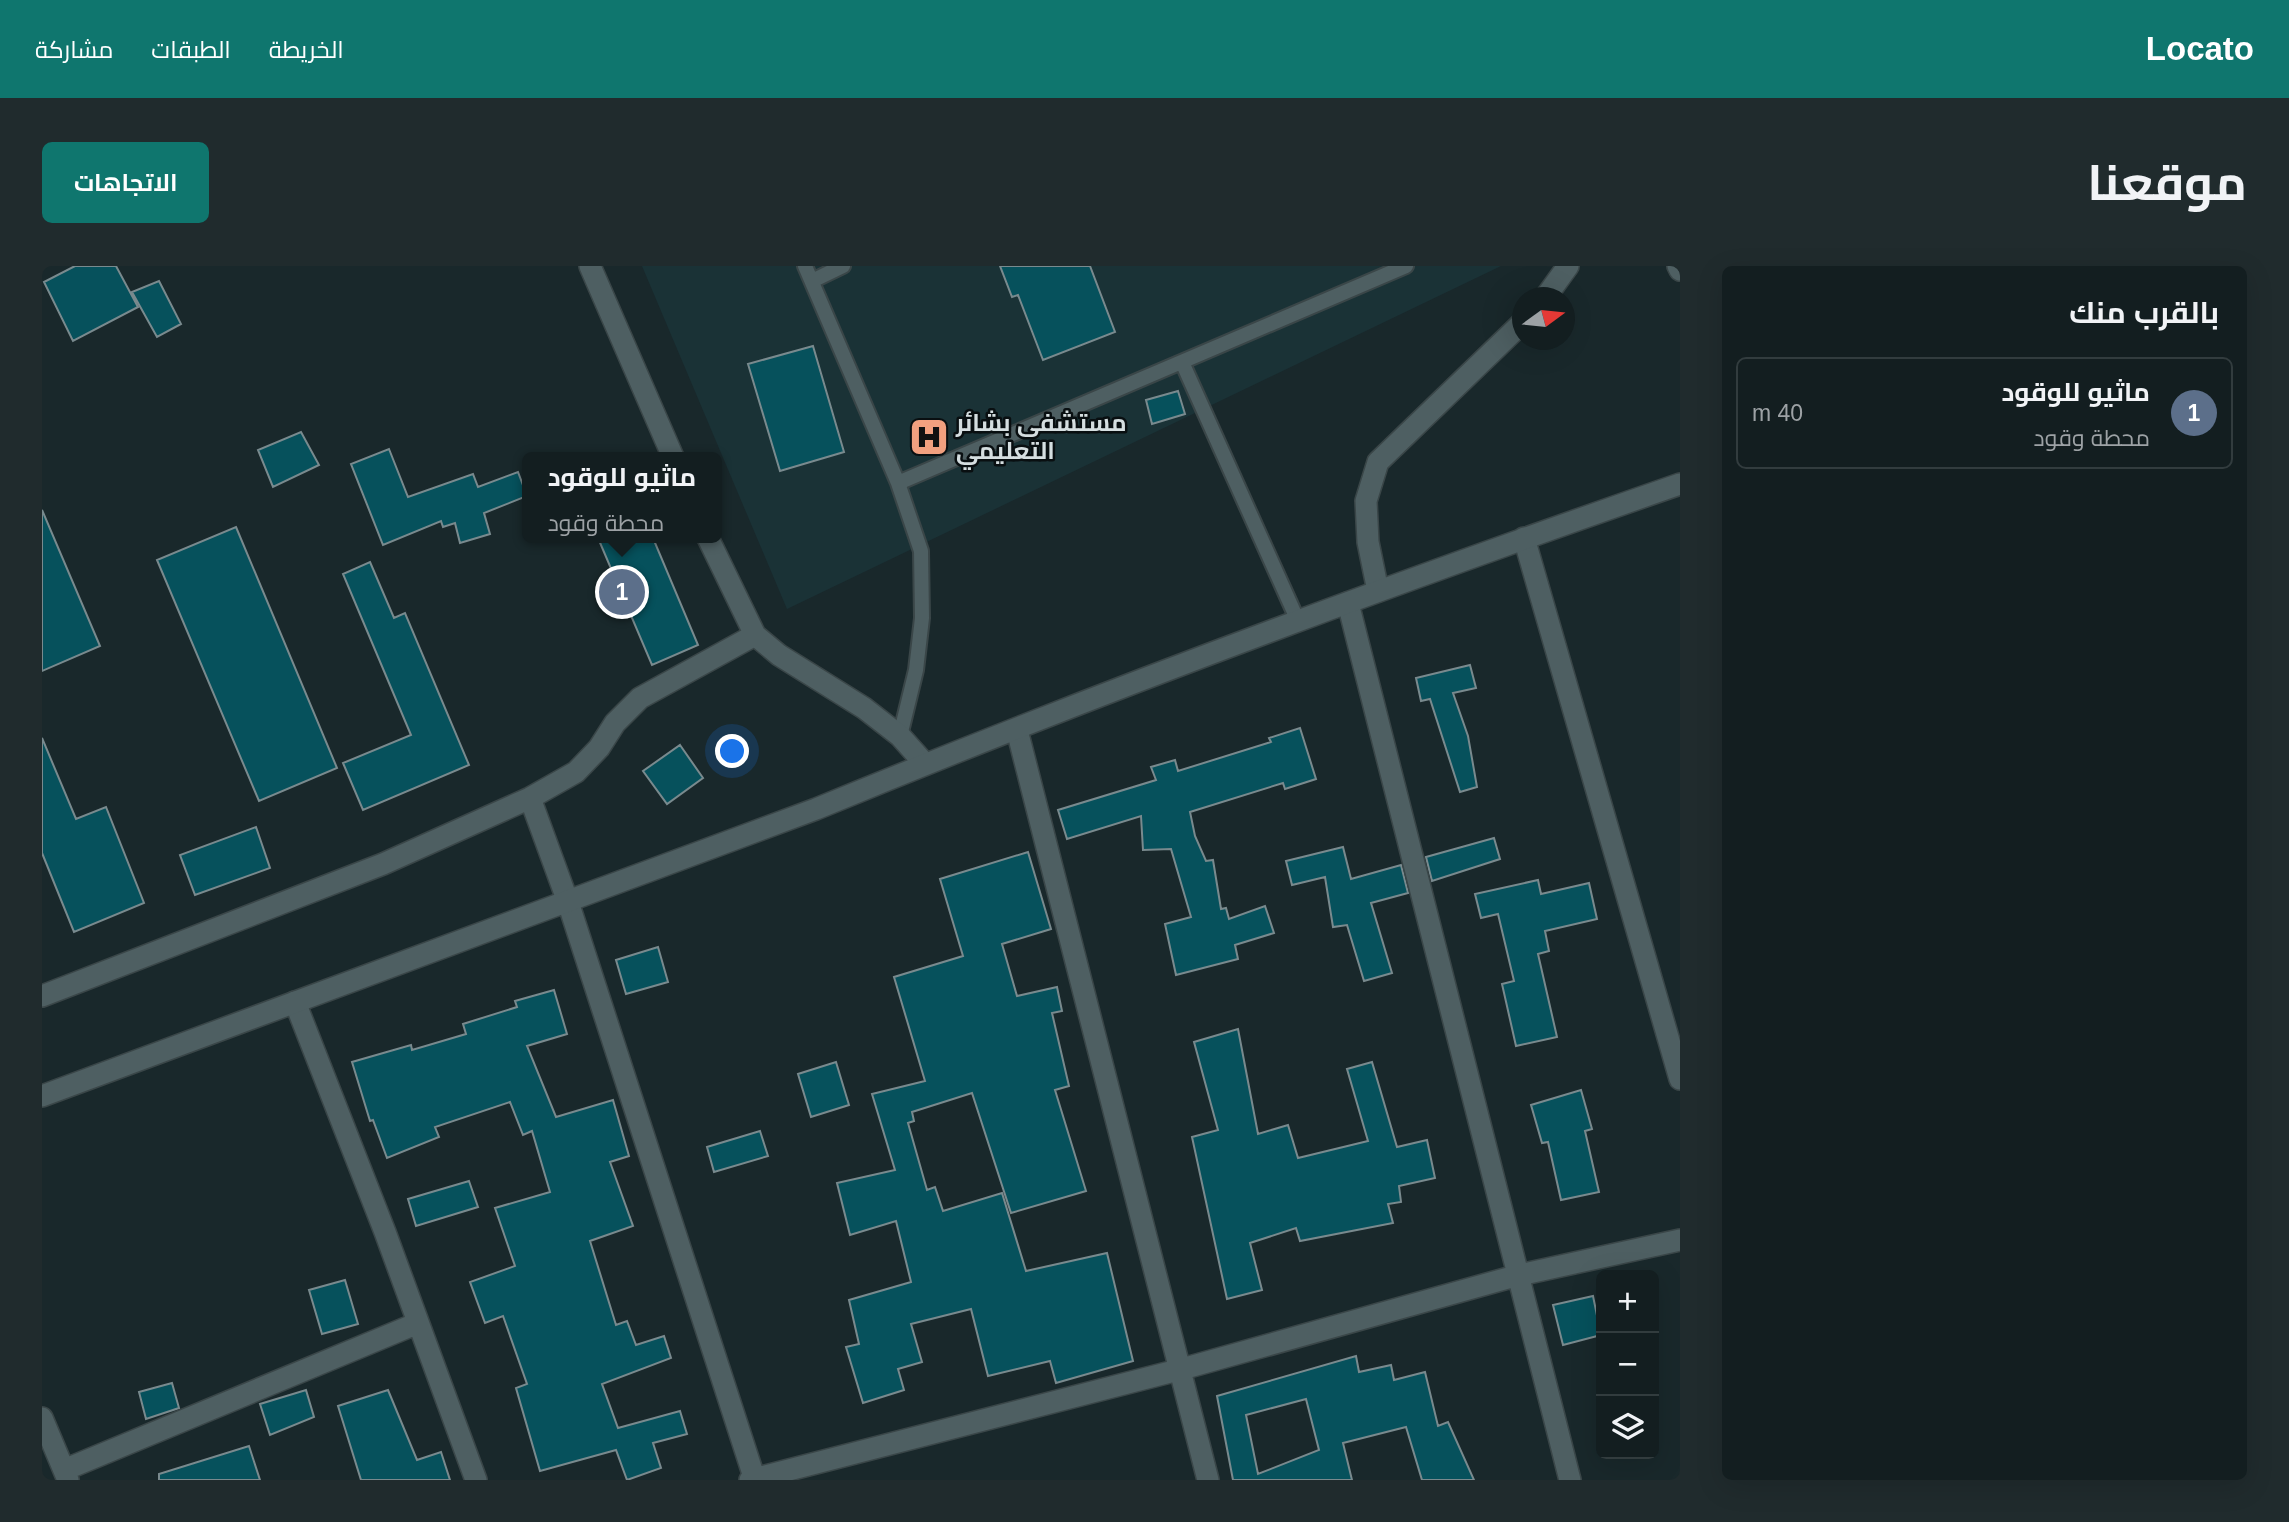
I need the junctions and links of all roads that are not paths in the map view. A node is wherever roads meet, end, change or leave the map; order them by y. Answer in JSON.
{"nodes":[{"id":1,"x":590,"y":266,"type":"edge"},
{"id":2,"x":805,"y":266,"type":"edge"},
{"id":3,"x":843,"y":266,"type":"edge"},
{"id":4,"x":1406,"y":266,"type":"edge"},
{"id":5,"x":1568,"y":266,"type":"edge"},
{"id":6,"x":812,"y":281,"type":"junction"},
{"id":7,"x":1553,"y":287,"type":"edge"},
{"id":8,"x":1512,"y":333,"type":"edge"},
{"id":9,"x":1182,"y":362,"type":"junction"},
{"id":10,"x":671,"y":452,"type":"edge"},
{"id":11,"x":898,"y":483,"type":"junction"},
{"id":12,"x":1680,"y":484,"type":"edge"},
{"id":13,"x":1524,"y":538,"type":"junction"},
{"id":14,"x":710,"y":543,"type":"edge"},
{"id":15,"x":1378,"y":591,"type":"junction"},
{"id":16,"x":1348,"y":603,"type":"junction"},
{"id":17,"x":1298,"y":621,"type":"junction"},
{"id":18,"x":755,"y":635,"type":"junction"},
{"id":19,"x":1017,"y":730,"type":"junction"},
{"id":20,"x":900,"y":736,"type":"junction"},
{"id":21,"x":925,"y":764,"type":"junction"},
{"id":22,"x":530,"y":798,"type":"junction"},
{"id":23,"x":568,"y":902,"type":"junction"},
{"id":24,"x":42,"y":996,"type":"edge"},
{"id":25,"x":295,"y":1002,"type":"junction"},
{"id":26,"x":1680,"y":1079,"type":"edge"},
{"id":27,"x":42,"y":1096,"type":"edge"},
{"id":28,"x":1680,"y":1240,"type":"edge"},
{"id":29,"x":1519,"y":1275,"type":"junction"},
{"id":30,"x":418,"y":1323,"type":"junction"},
{"id":31,"x":1182,"y":1369,"type":"junction"},
{"id":32,"x":42,"y":1418,"type":"edge"},
{"id":33,"x":66,"y":1475,"type":"edge"},
{"id":34,"x":476,"y":1480,"type":"edge"},
{"id":35,"x":753,"y":1480,"type":"edge"},
{"id":36,"x":1208,"y":1480,"type":"edge"},
{"id":37,"x":1570,"y":1480,"type":"edge"}],
"edges":[{"from":1,"to":10,"type":"street"},
{"from":2,"to":6,"type":"lane"},
{"from":3,"to":6,"type":"lane"},
{"from":4,"to":9,"type":"lane"},
{"from":5,"to":7,"type":"street"},
{"from":6,"to":11,"type":"lane"},
{"from":8,"to":15,"type":"street"},
{"from":9,"to":11,"type":"lane"},
{"from":9,"to":17,"type":"lane"},
{"from":11,"to":20,"type":"lane"},
{"from":12,"to":13,"type":"street"},
{"from":13,"to":15,"type":"street"},
{"from":13,"to":26,"type":"street"},
{"from":14,"to":18,"type":"street"},
{"from":15,"to":16,"type":"street"},
{"from":16,"to":17,"type":"street"},
{"from":16,"to":29,"type":"street"},
{"from":17,"to":19,"type":"street"},
{"from":18,"to":20,"type":"street"},
{"from":18,"to":22,"type":"street"},
{"from":19,"to":21,"type":"street"},
{"from":19,"to":31,"type":"street"},
{"from":20,"to":21,"type":"street"},
{"from":21,"to":23,"type":"street"},
{"from":22,"to":23,"type":"street"},
{"from":22,"to":24,"type":"street"},
{"from":23,"to":25,"type":"street"},
{"from":23,"to":35,"type":"street"},
{"from":25,"to":27,"type":"street"},
{"from":25,"to":30,"type":"street"},
{"from":28,"to":29,"type":"street"},
{"from":29,"to":31,"type":"street"},
{"from":29,"to":37,"type":"street"},
{"from":30,"to":33,"type":"street"},
{"from":30,"to":34,"type":"street"},
{"from":31,"to":35,"type":"street"},
{"from":31,"to":36,"type":"street"},
{"from":32,"to":33,"type":"street"}]}
